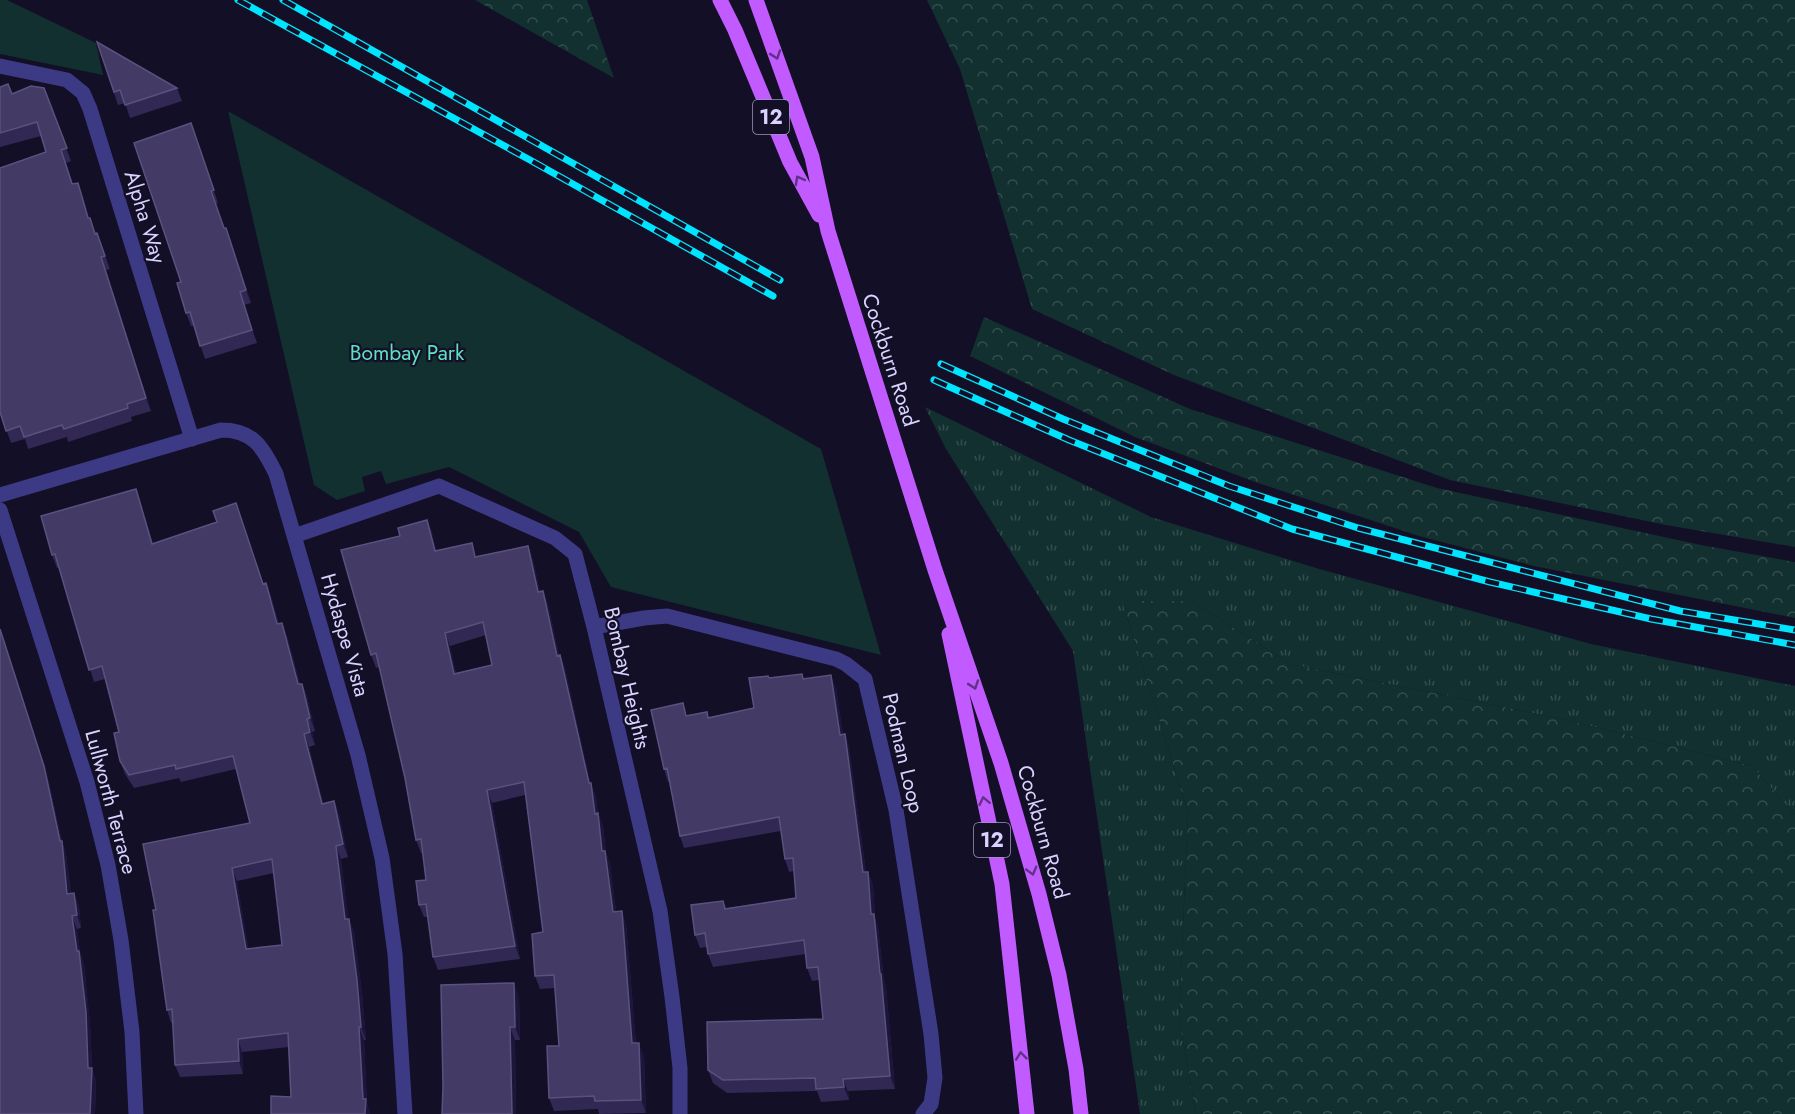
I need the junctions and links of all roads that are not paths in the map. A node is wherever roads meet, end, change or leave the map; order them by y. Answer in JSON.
{"nodes":[{"id":1,"x":720,"y":0,"type":"edge"},
{"id":2,"x":756,"y":0,"type":"edge"},
{"id":3,"x":0,"y":66,"type":"edge"},
{"id":4,"x":828,"y":231,"type":"junction"},
{"id":5,"x":192,"y":439,"type":"junction"},
{"id":6,"x":0,"y":495,"type":"edge"},
{"id":7,"x":0,"y":510,"type":"edge"},
{"id":8,"x":294,"y":537,"type":"junction"},
{"id":9,"x":935,"y":570,"type":"junction"},
{"id":10,"x":594,"y":627,"type":"junction"},
{"id":11,"x":136,"y":1114,"type":"edge"},
{"id":12,"x":405,"y":1114,"type":"edge"},
{"id":13,"x":680,"y":1114,"type":"edge"},
{"id":14,"x":923,"y":1114,"type":"edge"},
{"id":15,"x":1027,"y":1114,"type":"edge"},
{"id":16,"x":1081,"y":1114,"type":"edge"}],
"edges":[{"from":4,"to":1,"type":"main road","name":"Cockburn Road","number":"12","one_way":true},
{"from":2,"to":4,"type":"main road","name":"Cockburn Road","number":"12","one_way":true},
{"from":3,"to":5,"type":"street","name":"Alpha Way"},
{"from":4,"to":9,"type":"main road","name":"Cockburn Road","number":"12"},
{"from":5,"to":6,"type":"street","name":"Hydaspe Vista"},
{"from":5,"to":8,"type":"street","name":"Hydaspe Vista"},
{"from":7,"to":11,"type":"street","name":"Lullworth Terrace"},
{"from":8,"to":10,"type":"street","name":"Bombay Heights"},
{"from":8,"to":12,"type":"street","name":"Hydaspe Vista"},
{"from":15,"to":9,"type":"main road","name":"Cockburn Road","number":"12","one_way":true},
{"from":9,"to":16,"type":"main road","name":"Cockburn Road","number":"12","one_way":true},
{"from":10,"to":13,"type":"street","name":"Bombay Heights"},
{"from":10,"to":14,"type":"street","name":"Podman Loop"}]}
